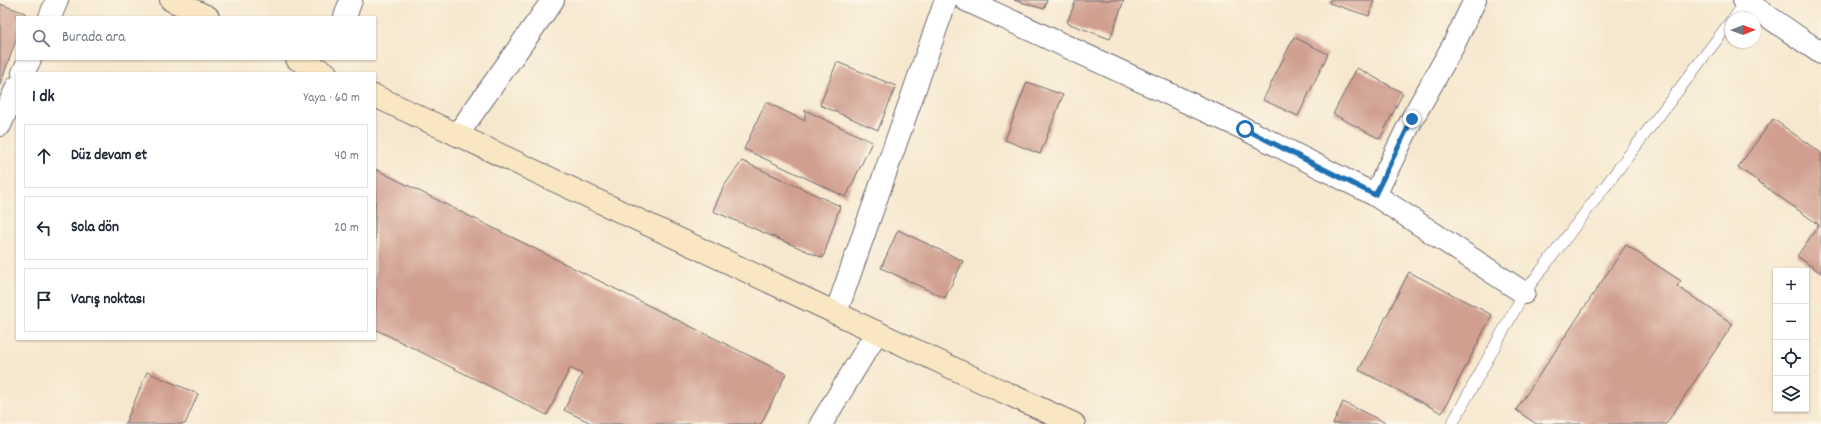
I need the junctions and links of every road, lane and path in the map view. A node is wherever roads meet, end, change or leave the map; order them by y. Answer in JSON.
{"nodes":[{"id":1,"x":58,"y":0,"type":"edge"},
{"id":2,"x":171,"y":0,"type":"edge"},
{"id":3,"x":351,"y":0,"type":"edge"},
{"id":4,"x":553,"y":0,"type":"edge"},
{"id":5,"x":946,"y":0,"type":"edge"},
{"id":6,"x":966,"y":0,"type":"edge"},
{"id":7,"x":1475,"y":0,"type":"edge"},
{"id":8,"x":1741,"y":7,"type":"edge"},
{"id":9,"x":50,"y":16,"type":"edge"},
{"id":10,"x":206,"y":16,"type":"edge"},
{"id":11,"x":345,"y":16,"type":"edge"},
{"id":12,"x":1725,"y":29,"type":"edge"},
{"id":13,"x":1821,"y":53,"type":"edge"},
{"id":14,"x":30,"y":60,"type":"edge"},
{"id":15,"x":300,"y":60,"type":"edge"},
{"id":16,"x":326,"y":68,"type":"edge"},
{"id":17,"x":24,"y":72,"type":"edge"},
{"id":18,"x":16,"y":89,"type":"edge"},
{"id":19,"x":376,"y":96,"type":"edge"},
{"id":20,"x":0,"y":125,"type":"edge"},
{"id":21,"x":457,"y":135,"type":"junction"},
{"id":22,"x":1375,"y":195,"type":"junction"},
{"id":23,"x":1524,"y":293,"type":"junction"},
{"id":24,"x":836,"y":313,"type":"junction"},
{"id":25,"x":877,"y":332,"type":"junction"},
{"id":26,"x":821,"y":424,"type":"edge"},
{"id":27,"x":1074,"y":424,"type":"edge"},
{"id":28,"x":1452,"y":424,"type":"edge"}],
"edges":[{"from":1,"to":9,"type":"street"},
{"from":2,"to":10,"type":"street"},
{"from":3,"to":11,"type":"street"},
{"from":4,"to":21,"type":"street"},
{"from":5,"to":24,"type":"street"},
{"from":6,"to":22,"type":"street"},
{"from":7,"to":22,"type":"street"},
{"from":8,"to":13,"type":"street"},
{"from":12,"to":23,"type":"lane"},
{"from":14,"to":17,"type":"street"},
{"from":15,"to":16,"type":"street"},
{"from":18,"to":20,"type":"street"},
{"from":19,"to":21,"type":"street"},
{"from":21,"to":24,"type":"street"},
{"from":22,"to":23,"type":"street"},
{"from":23,"to":28,"type":"lane"},
{"from":24,"to":25,"type":"street"},
{"from":25,"to":26,"type":"street"},
{"from":25,"to":27,"type":"street"}]}
